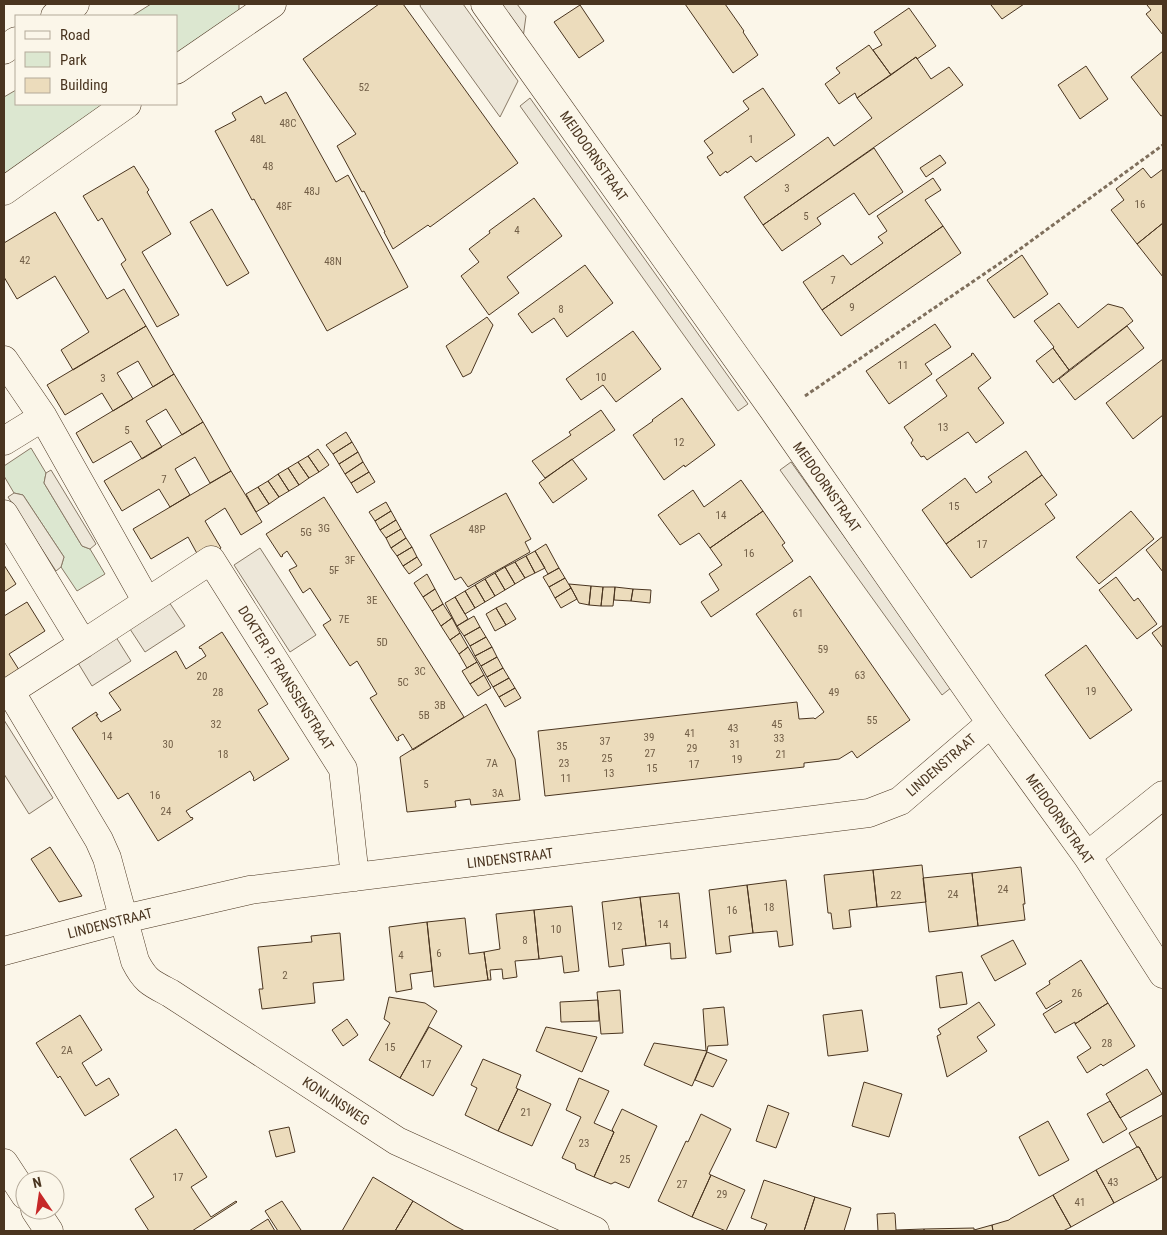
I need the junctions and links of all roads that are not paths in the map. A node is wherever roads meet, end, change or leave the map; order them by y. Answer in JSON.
{"nodes":[{"id":1,"x":74,"y":4,"type":"edge"},
{"id":2,"x":272,"y":4,"type":"edge"},
{"id":3,"x":485,"y":4,"type":"edge"},
{"id":4,"x":57,"y":15,"type":"edge"},
{"id":5,"x":15,"y":42,"type":"edge"},
{"id":6,"x":4,"y":50,"type":"edge"},
{"id":7,"x":178,"y":69,"type":"edge"},
{"id":8,"x":126,"y":105,"type":"edge"},
{"id":9,"x":4,"y":191,"type":"edge"},
{"id":10,"x":4,"y":360,"type":"edge"},
{"id":11,"x":42,"y":418,"type":"junction"},
{"id":12,"x":4,"y":442,"type":"edge"},
{"id":13,"x":4,"y":514,"type":"edge"},
{"id":14,"x":147,"y":602,"type":"junction"},
{"id":15,"x":82,"y":644,"type":"junction"},
{"id":16,"x":991,"y":723,"type":"junction"},
{"id":17,"x":1163,"y":795,"type":"edge"},
{"id":18,"x":1087,"y":856,"type":"junction"},
{"id":19,"x":355,"y":877,"type":"junction"},
{"id":20,"x":124,"y":919,"type":"junction"},
{"id":21,"x":4,"y":951,"type":"edge"},
{"id":22,"x":1163,"y":974,"type":"edge"},
{"id":23,"x":4,"y":1163,"type":"edge"},
{"id":24,"x":15,"y":1180,"type":"edge"},
{"id":25,"x":42,"y":1220,"type":"edge"},
{"id":26,"x":49,"y":1231,"type":"edge"},
{"id":27,"x":595,"y":1231,"type":"edge"}],
"edges":[{"from":1,"to":4,"type":"street"},
{"from":2,"to":7,"type":"street"},
{"from":3,"to":16,"type":"street","name":"MEIDOORNSTRAAT"},
{"from":5,"to":6,"type":"street"},
{"from":8,"to":9,"type":"street"},
{"from":10,"to":11,"type":"street"},
{"from":11,"to":12,"type":"street"},
{"from":11,"to":14,"type":"street"},
{"from":13,"to":15,"type":"street"},
{"from":14,"to":15,"type":"street","name":"DOKTER P. FRANSSENSTRAAT"},
{"from":14,"to":19,"type":"street","name":"DOKTER P. FRANSSENSTRAAT"},
{"from":15,"to":20,"type":"street","name":"DOKTER P. FRANSSENSTRAAT"},
{"from":16,"to":18,"type":"street","name":"MEIDOORNSTRAAT"},
{"from":16,"to":19,"type":"street","name":"LINDENSTRAAT"},
{"from":17,"to":18,"type":"street"},
{"from":18,"to":22,"type":"street","name":"MEIDOORNSTRAAT"},
{"from":19,"to":20,"type":"street","name":"LINDENSTRAAT"},
{"from":20,"to":21,"type":"street","name":"LINDENSTRAAT"},
{"from":20,"to":27,"type":"street","name":"KONIJNSWEG"},
{"from":23,"to":24,"type":"street"},
{"from":25,"to":26,"type":"street"}]}
